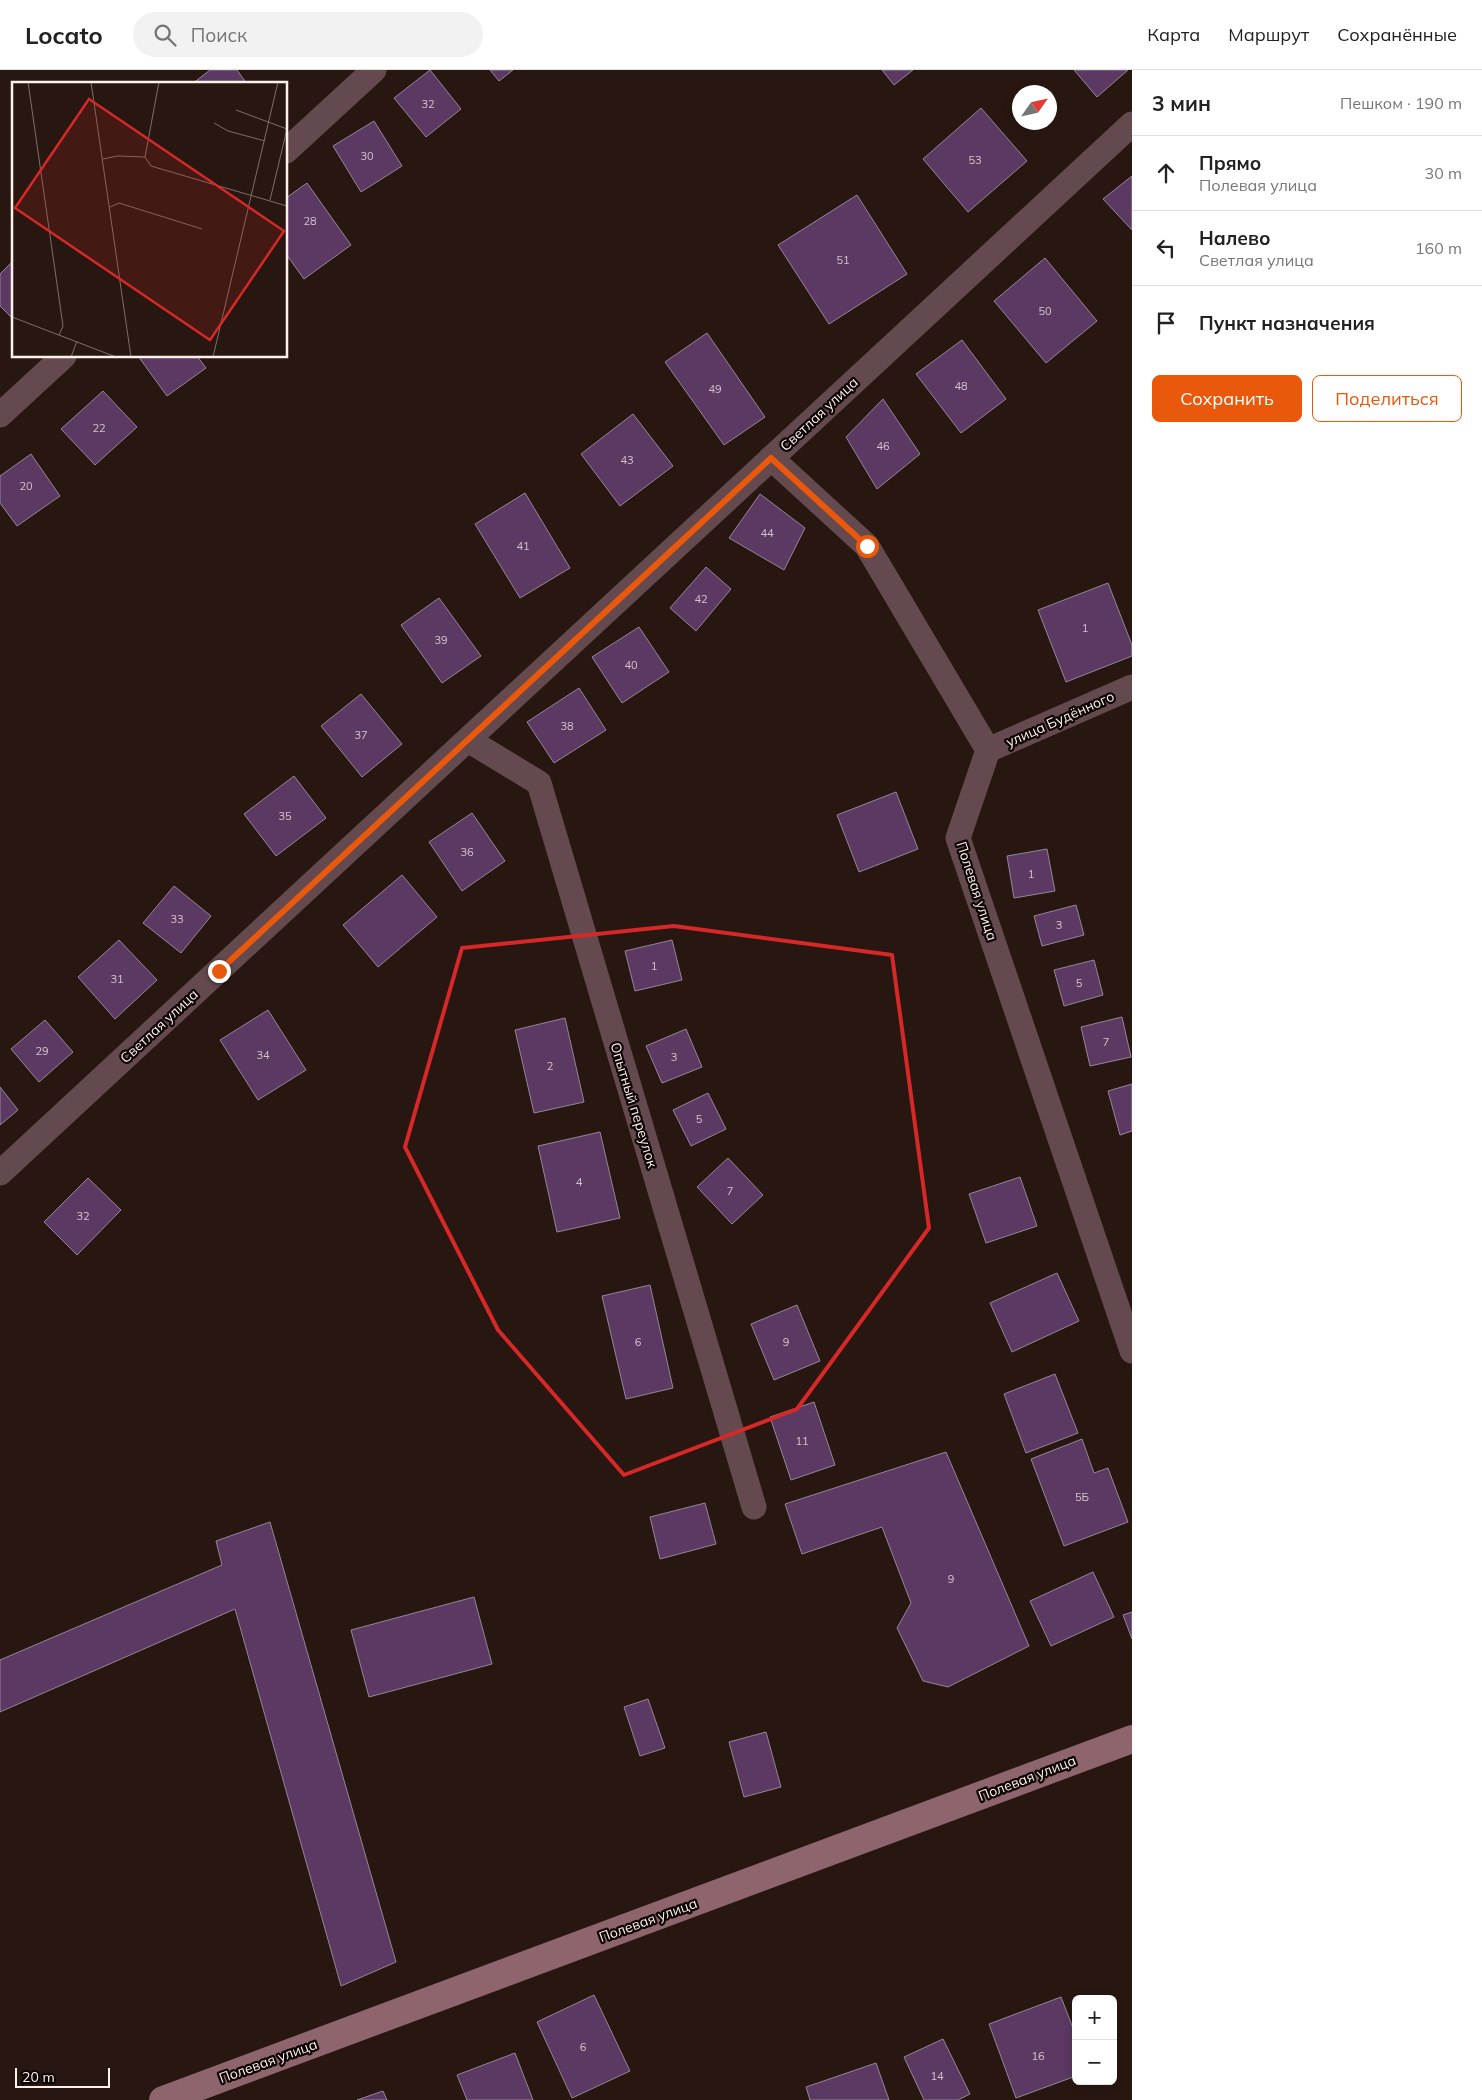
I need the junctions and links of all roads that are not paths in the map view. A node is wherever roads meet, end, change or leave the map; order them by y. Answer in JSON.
{"nodes":[{"id":1,"x":374,"y":70,"type":"edge"},
{"id":2,"x":1132,"y":124,"type":"edge"},
{"id":3,"x":288,"y":149,"type":"edge"},
{"id":4,"x":62,"y":358,"type":"edge"},
{"id":5,"x":0,"y":415,"type":"edge"},
{"id":6,"x":771,"y":458,"type":"junction"},
{"id":7,"x":1132,"y":687,"type":"edge"},
{"id":8,"x":468,"y":740,"type":"junction"},
{"id":9,"x":988,"y":750,"type":"junction"},
{"id":10,"x":0,"y":1173,"type":"edge"},
{"id":11,"x":1132,"y":1351,"type":"edge"},
{"id":12,"x":754,"y":1507,"type":"dead end"},
{"id":13,"x":1132,"y":1739,"type":"edge"},
{"id":14,"x":162,"y":2100,"type":"edge"}],
"edges":[{"from":1,"to":3,"type":"street"},
{"from":2,"to":6,"type":"street","name":"Светлая улица"},
{"from":4,"to":5,"type":"street"},
{"from":6,"to":8,"type":"street","name":"Светлая улица"},
{"from":6,"to":9,"type":"street"},
{"from":7,"to":9,"type":"street","name":"улица Будённого"},
{"from":8,"to":10,"type":"street","name":"Светлая улица"},
{"from":8,"to":12,"type":"street","name":"Опытный переулок"},
{"from":9,"to":11,"type":"street","name":"Полевая улица"},
{"from":13,"to":14,"type":"street","name":"Полевая улица"}]}
